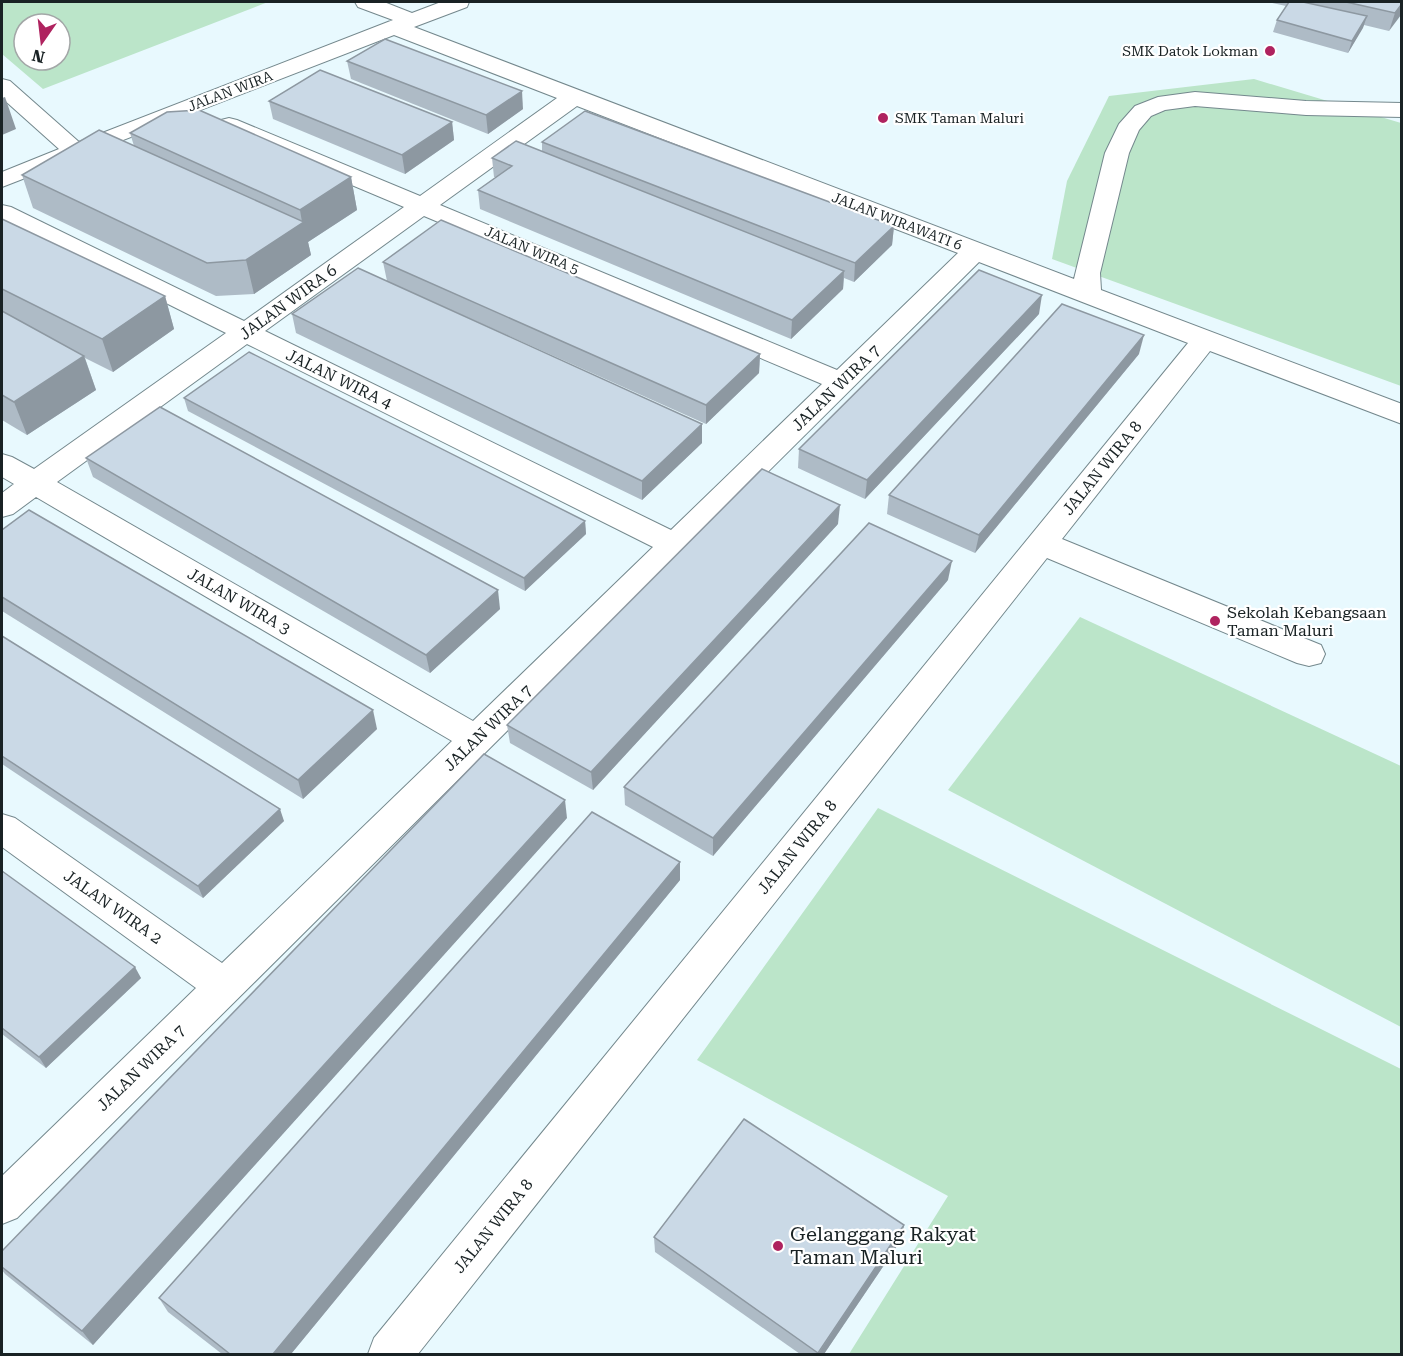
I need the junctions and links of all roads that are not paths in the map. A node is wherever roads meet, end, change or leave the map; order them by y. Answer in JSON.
{"nodes":[{"id":1,"x":366,"y":2,"type":"edge"},
{"id":2,"x":459,"y":2,"type":"edge"},
{"id":3,"x":403,"y":23,"type":"junction"},
{"id":4,"x":2,"y":86,"type":"edge"},
{"id":5,"x":574,"y":97,"type":"junction"},
{"id":6,"x":1401,"y":110,"type":"edge"},
{"id":7,"x":221,"y":121,"type":"edge"},
{"id":8,"x":75,"y":151,"type":"junction"},
{"id":9,"x":2,"y":180,"type":"edge"},
{"id":10,"x":423,"y":204,"type":"junction"},
{"id":11,"x":3,"y":212,"type":"edge"},
{"id":12,"x":975,"y":251,"type":"junction"},
{"id":13,"x":1088,"y":294,"type":"junction"},
{"id":14,"x":245,"y":332,"type":"junction"},
{"id":15,"x":1205,"y":339,"type":"junction"},
{"id":16,"x":842,"y":382,"type":"junction"},
{"id":17,"x":1401,"y":415,"type":"edge"},
{"id":18,"x":2,"y":464,"type":"edge"},
{"id":19,"x":35,"y":483,"type":"junction"},
{"id":20,"x":2,"y":507,"type":"edge"},
{"id":21,"x":1041,"y":543,"type":"junction"},
{"id":22,"x":675,"y":545,"type":"junction"},
{"id":23,"x":1309,"y":654,"type":"dead end"},
{"id":24,"x":477,"y":739,"type":"junction"},
{"id":25,"x":2,"y":828,"type":"edge"},
{"id":26,"x":224,"y":986,"type":"junction"},
{"id":27,"x":2,"y":1204,"type":"edge"},
{"id":28,"x":390,"y":1354,"type":"edge"}],
"edges":[{"from":1,"to":3,"type":"street","name":"JALAN WIRAWATI 6"},
{"from":2,"to":3,"type":"street","name":"JALAN WIRA"},
{"from":3,"to":5,"type":"street","name":"JALAN WIRAWATI 6"},
{"from":3,"to":8,"type":"street","name":"JALAN WIRA"},
{"from":4,"to":8,"type":"street"},
{"from":5,"to":10,"type":"street","name":"JALAN WIRA 6"},
{"from":5,"to":12,"type":"street","name":"JALAN WIRAWATI 6"},
{"from":6,"to":13,"type":"street"},
{"from":7,"to":10,"type":"street","name":"JALAN WIRA 5"},
{"from":8,"to":9,"type":"street","name":"JALAN WIRA"},
{"from":10,"to":14,"type":"street","name":"JALAN WIRA 6"},
{"from":10,"to":16,"type":"street","name":"JALAN WIRA 5"},
{"from":11,"to":14,"type":"street","name":"JALAN WIRA 4"},
{"from":12,"to":13,"type":"street","name":"JALAN WIRAWATI 6"},
{"from":12,"to":16,"type":"street","name":"JALAN WIRA 7"},
{"from":13,"to":15,"type":"street","name":"JALAN WIRAWATI 6"},
{"from":14,"to":19,"type":"street","name":"JALAN WIRA 6"},
{"from":14,"to":22,"type":"street","name":"JALAN WIRA 4"},
{"from":15,"to":17,"type":"street","name":"JALAN WIRAWATI 6"},
{"from":15,"to":21,"type":"street","name":"JALAN WIRA 8"},
{"from":16,"to":22,"type":"street","name":"JALAN WIRA 7"},
{"from":18,"to":19,"type":"street","name":"JALAN WIRA 3"},
{"from":19,"to":20,"type":"street","name":"JALAN WIRA 6"},
{"from":19,"to":24,"type":"street","name":"JALAN WIRA 3"},
{"from":21,"to":23,"type":"street"},
{"from":21,"to":28,"type":"street","name":"JALAN WIRA 8"},
{"from":22,"to":24,"type":"street","name":"JALAN WIRA 7"},
{"from":24,"to":26,"type":"street","name":"JALAN WIRA 7"},
{"from":25,"to":26,"type":"street","name":"JALAN WIRA 2"},
{"from":26,"to":27,"type":"street","name":"JALAN WIRA 7"}]}
